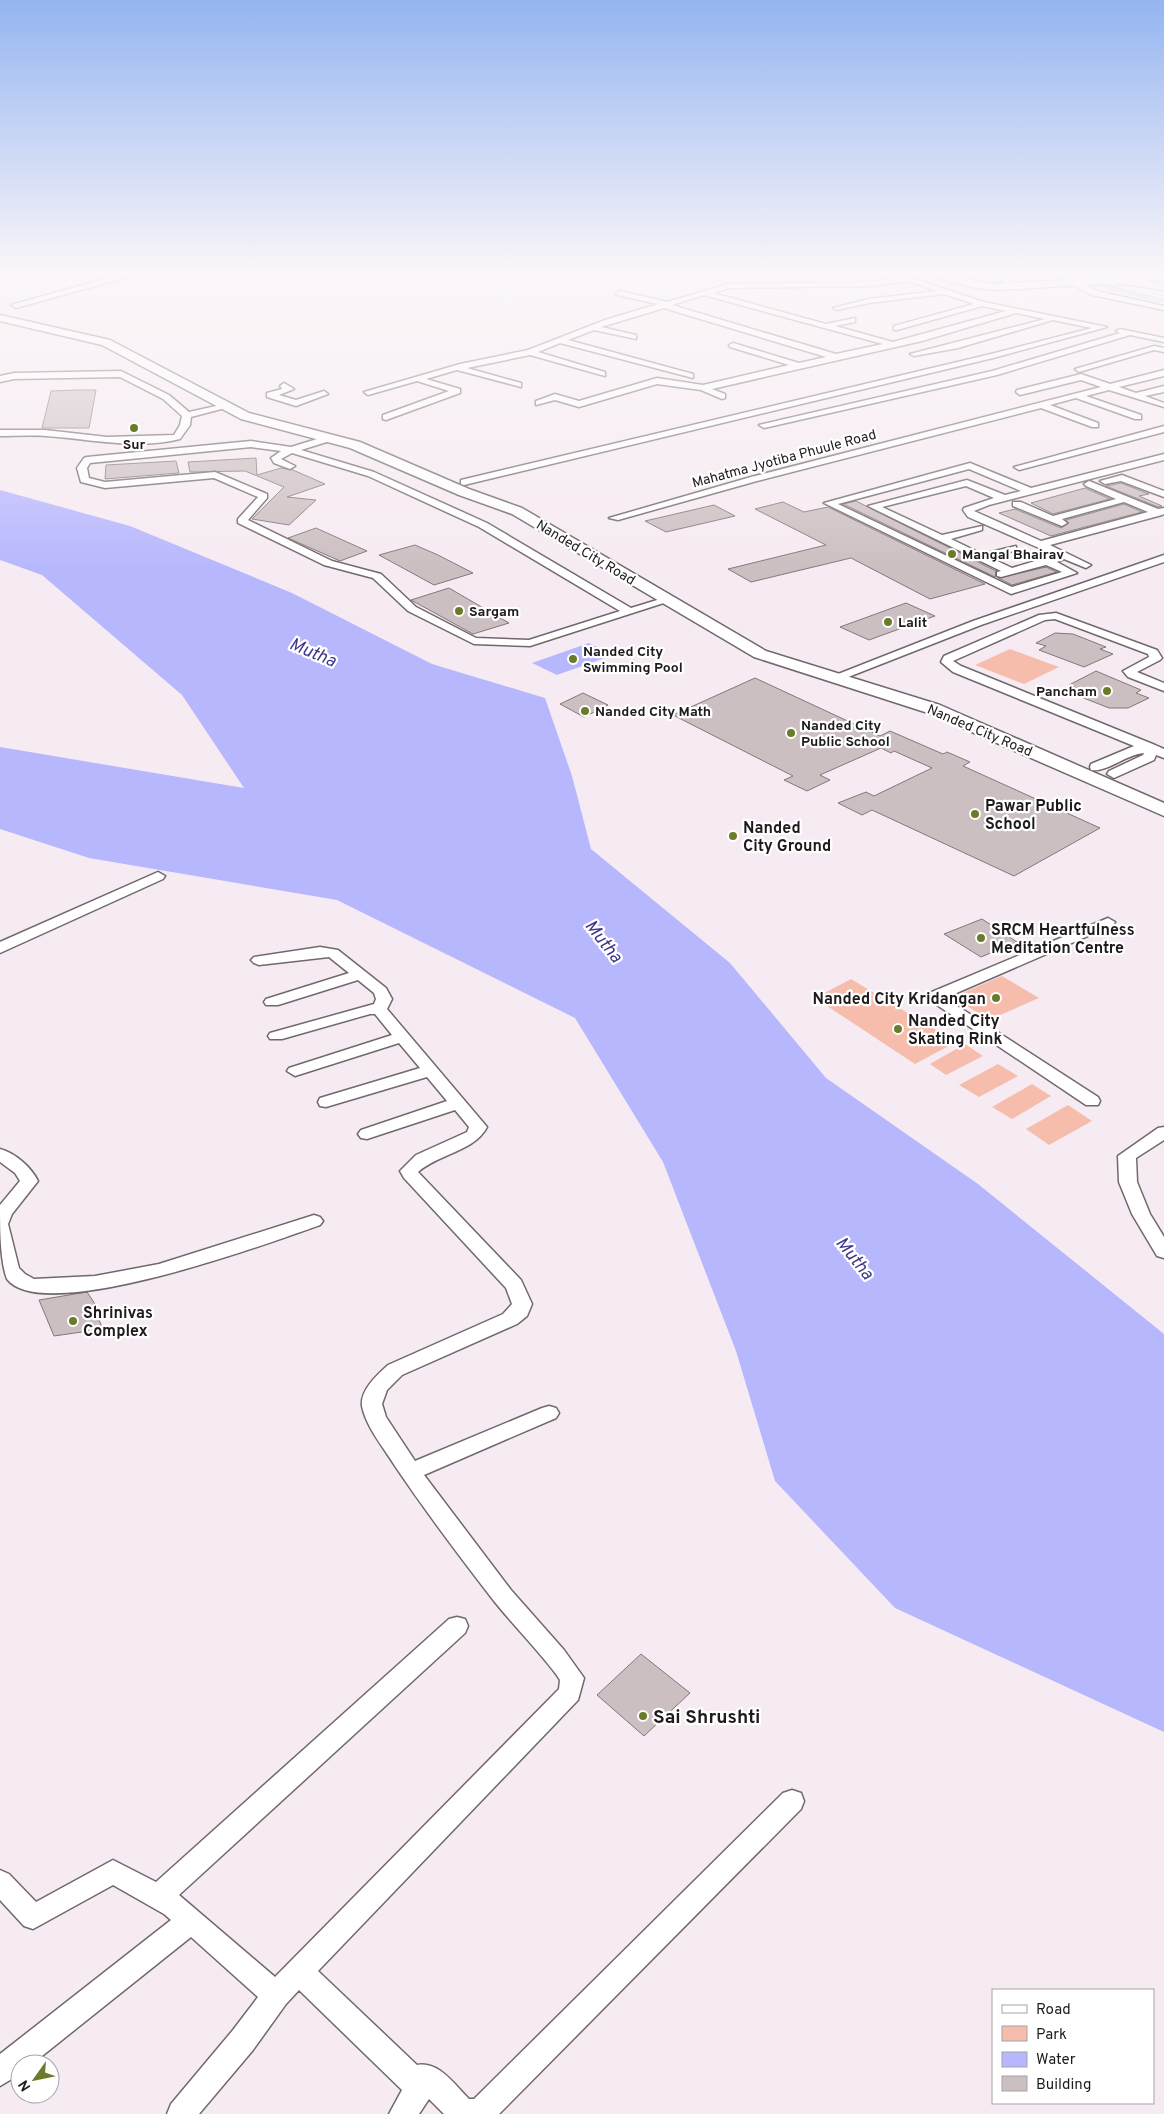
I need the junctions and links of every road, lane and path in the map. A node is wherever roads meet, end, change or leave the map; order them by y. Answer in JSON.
{"nodes":[{"id":1,"x":160,"y":372,"type":"edge"},
{"id":2,"x":179,"y":372,"type":"edge"},
{"id":3,"x":441,"y":372,"type":"edge"},
{"id":4,"x":474,"y":372,"type":"edge"},
{"id":5,"x":594,"y":372,"type":"edge"},
{"id":6,"x":674,"y":372,"type":"edge"},
{"id":7,"x":775,"y":372,"type":"edge"},
{"id":8,"x":927,"y":372,"type":"edge"},
{"id":9,"x":996,"y":372,"type":"edge"},
{"id":10,"x":1164,"y":373,"type":"edge"},
{"id":11,"x":602,"y":374,"type":"dead end"},
{"id":12,"x":690,"y":376,"type":"dead end"},
{"id":13,"x":418,"y":378,"type":"junction"},
{"id":14,"x":0,"y":379,"type":"edge"},
{"id":15,"x":518,"y":384,"type":"dead end"},
{"id":16,"x":284,"y":386,"type":"dead end"},
{"id":17,"x":1110,"y":387,"type":"junction"},
{"id":18,"x":703,"y":388,"type":"junction"},
{"id":19,"x":136,"y":389,"type":"dead end"},
{"id":20,"x":1164,"y":389,"type":"edge"},
{"id":21,"x":368,"y":392,"type":"dead end"},
{"id":22,"x":1020,"y":392,"type":"dead end"},
{"id":23,"x":324,"y":394,"type":"dead end"},
{"id":24,"x":722,"y":396,"type":"dead end"},
{"id":25,"x":1078,"y":396,"type":"junction"},
{"id":26,"x":1136,"y":396,"type":"junction"},
{"id":27,"x":539,"y":402,"type":"dead end"},
{"id":28,"x":1042,"y":405,"type":"junction"},
{"id":29,"x":1162,"y":405,"type":"dead end"},
{"id":30,"x":222,"y":406,"type":"junction"},
{"id":31,"x":184,"y":412,"type":"junction"},
{"id":32,"x":386,"y":417,"type":"dead end"},
{"id":33,"x":1138,"y":417,"type":"dead end"},
{"id":34,"x":764,"y":425,"type":"dead end"},
{"id":35,"x":1095,"y":425,"type":"dead end"},
{"id":36,"x":1164,"y":429,"type":"edge"},
{"id":37,"x":0,"y":433,"type":"edge"},
{"id":38,"x":330,"y":438,"type":"junction"},
{"id":39,"x":291,"y":450,"type":"junction"},
{"id":40,"x":1164,"y":457,"type":"edge"},
{"id":41,"x":290,"y":466,"type":"dead end"},
{"id":42,"x":1018,"y":467,"type":"dead end"},
{"id":43,"x":943,"y":472,"type":"junction"},
{"id":44,"x":1077,"y":479,"type":"junction"},
{"id":45,"x":464,"y":482,"type":"junction"},
{"id":46,"x":968,"y":483,"type":"junction"},
{"id":47,"x":1090,"y":485,"type":"junction"},
{"id":48,"x":1164,"y":487,"type":"edge"},
{"id":49,"x":1152,"y":490,"type":"junction"},
{"id":50,"x":1030,"y":491,"type":"junction"},
{"id":51,"x":1164,"y":494,"type":"edge"},
{"id":52,"x":1115,"y":495,"type":"junction"},
{"id":53,"x":852,"y":496,"type":"junction"},
{"id":54,"x":1004,"y":498,"type":"junction"},
{"id":55,"x":1126,"y":499,"type":"junction"},
{"id":56,"x":504,"y":502,"type":"junction"},
{"id":57,"x":1017,"y":504,"type":"junction"},
{"id":58,"x":873,"y":506,"type":"junction"},
{"id":59,"x":1162,"y":514,"type":"edge"},
{"id":60,"x":1048,"y":517,"type":"junction"},
{"id":61,"x":614,"y":518,"type":"dead end"},
{"id":62,"x":978,"y":528,"type":"dead end"},
{"id":63,"x":1088,"y":537,"type":"junction"},
{"id":64,"x":941,"y":538,"type":"junction"},
{"id":65,"x":1053,"y":541,"type":"junction"},
{"id":66,"x":1040,"y":545,"type":"junction"},
{"id":67,"x":1012,"y":548,"type":"dead end"},
{"id":68,"x":1032,"y":555,"type":"dead end"},
{"id":69,"x":1065,"y":556,"type":"junction"},
{"id":70,"x":982,"y":557,"type":"junction"},
{"id":71,"x":1047,"y":561,"type":"junction"},
{"id":72,"x":1161,"y":561,"type":"edge"},
{"id":73,"x":998,"y":565,"type":"junction"},
{"id":74,"x":1086,"y":565,"type":"junction"},
{"id":75,"x":1011,"y":571,"type":"junction"},
{"id":76,"x":1113,"y":576,"type":"junction"},
{"id":77,"x":986,"y":579,"type":"junction"},
{"id":78,"x":667,"y":600,"type":"junction"},
{"id":79,"x":628,"y":611,"type":"junction"},
{"id":80,"x":848,"y":672,"type":"junction"},
{"id":81,"x":834,"y":678,"type":"junction"},
{"id":82,"x":1164,"y":687,"type":"edge"},
{"id":83,"x":1151,"y":748,"type":"junction"},
{"id":84,"x":1164,"y":754,"type":"edge"},
{"id":85,"x":1096,"y":767,"type":"junction"},
{"id":86,"x":1114,"y":774,"type":"junction"},
{"id":87,"x":1164,"y":795,"type":"edge"},
{"id":88,"x":1164,"y":810,"type":"edge"},
{"id":89,"x":158,"y":876,"type":"dead end"},
{"id":90,"x":1108,"y":922,"type":"dead end"},
{"id":91,"x":0,"y":948,"type":"edge"},
{"id":92,"x":259,"y":960,"type":"dead end"},
{"id":93,"x":361,"y":974,"type":"junction"},
{"id":94,"x":272,"y":1002,"type":"dead end"},
{"id":95,"x":379,"y":1009,"type":"junction"},
{"id":96,"x":276,"y":1036,"type":"dead end"},
{"id":97,"x":403,"y":1037,"type":"junction"},
{"id":98,"x":431,"y":1070,"type":"junction"},
{"id":99,"x":296,"y":1071,"type":"dead end"},
{"id":100,"x":1092,"y":1100,"type":"dead end"},
{"id":101,"x":326,"y":1102,"type":"dead end"},
{"id":102,"x":458,"y":1103,"type":"junction"},
{"id":103,"x":1164,"y":1132,"type":"edge"},
{"id":104,"x":367,"y":1134,"type":"dead end"},
{"id":105,"x":0,"y":1154,"type":"edge"},
{"id":106,"x":314,"y":1221,"type":"dead end"},
{"id":107,"x":0,"y":1225,"type":"edge"},
{"id":108,"x":1164,"y":1252,"type":"edge"},
{"id":109,"x":549,"y":1414,"type":"dead end"},
{"id":110,"x":410,"y":1472,"type":"junction"},
{"id":111,"x":457,"y":1626,"type":"dead end"},
{"id":112,"x":792,"y":1801,"type":"dead end"},
{"id":113,"x":0,"y":1882,"type":"edge"},
{"id":114,"x":158,"y":1897,"type":"junction"},
{"id":115,"x":191,"y":1921,"type":"junction"},
{"id":116,"x":299,"y":1971,"type":"junction"},
{"id":117,"x":276,"y":1995,"type":"junction"},
{"id":118,"x":0,"y":2072,"type":"edge"},
{"id":119,"x":427,"y":2077,"type":"junction"},
{"id":120,"x":181,"y":2114,"type":"edge"},
{"id":121,"x":403,"y":2114,"type":"edge"}],
"edges":[{"from":1,"to":30,"type":"street","name":"Nanded City Road"},
{"from":2,"to":45,"type":"street","name":"Nanded City Road"},
{"from":3,"to":13,"type":"street"},
{"from":4,"to":15,"type":"street"},
{"from":5,"to":11,"type":"street"},
{"from":6,"to":12,"type":"street"},
{"from":7,"to":18,"type":"street"},
{"from":8,"to":45,"type":"street"},
{"from":9,"to":34,"type":"street"},
{"from":10,"to":17,"type":"street","name":"Mahatma Jyotiba Phuule Road"},
{"from":13,"to":21,"type":"street"},
{"from":13,"to":32,"type":"street"},
{"from":14,"to":31,"type":"street"},
{"from":16,"to":23,"type":"street"},
{"from":17,"to":22,"type":"street"},
{"from":17,"to":25,"type":"street","name":"Mahatma Jyotiba Phuule Road"},
{"from":17,"to":26,"type":"street"},
{"from":18,"to":24,"type":"street"},
{"from":18,"to":27,"type":"street"},
{"from":19,"to":31,"type":"street"},
{"from":20,"to":26,"type":"street"},
{"from":25,"to":28,"type":"street","name":"Mahatma Jyotiba Phuule Road"},
{"from":25,"to":33,"type":"street"},
{"from":26,"to":29,"type":"street"},
{"from":28,"to":35,"type":"street"},
{"from":28,"to":61,"type":"street","name":"Mahatma Jyotiba Phuule Road"},
{"from":30,"to":31,"type":"street"},
{"from":30,"to":38,"type":"street","name":"Nanded City Road"},
{"from":31,"to":37,"type":"street"},
{"from":36,"to":42,"type":"street"},
{"from":38,"to":39,"type":"street"},
{"from":38,"to":56,"type":"street","name":"Nanded City Road"},
{"from":39,"to":41,"type":"street"},
{"from":39,"to":79,"type":"street"},
{"from":39,"to":79,"type":"street"},
{"from":40,"to":44,"type":"street"},
{"from":43,"to":46,"type":"street"},
{"from":43,"to":50,"type":"street"},
{"from":43,"to":53,"type":"street"},
{"from":44,"to":47,"type":"street"},
{"from":44,"to":50,"type":"street"},
{"from":45,"to":56,"type":"street","name":"Nanded City Road"},
{"from":46,"to":54,"type":"street"},
{"from":46,"to":58,"type":"street"},
{"from":47,"to":49,"type":"street"},
{"from":47,"to":52,"type":"street"},
{"from":47,"to":57,"type":"street"},
{"from":48,"to":49,"type":"street"},
{"from":49,"to":51,"type":"street"},
{"from":50,"to":54,"type":"street"},
{"from":52,"to":55,"type":"street"},
{"from":52,"to":60,"type":"street"},
{"from":53,"to":58,"type":"street"},
{"from":53,"to":77,"type":"street"},
{"from":54,"to":66,"type":"street"},
{"from":55,"to":59,"type":"street"},
{"from":55,"to":60,"type":"street"},
{"from":56,"to":78,"type":"street","name":"Nanded City Road"},
{"from":56,"to":80,"type":"street","name":"Nanded City Road"},
{"from":57,"to":60,"type":"street"},
{"from":57,"to":65,"type":"street"},
{"from":58,"to":64,"type":"street"},
{"from":59,"to":63,"type":"street"},
{"from":60,"to":63,"type":"street"},
{"from":62,"to":64,"type":"street"},
{"from":63,"to":65,"type":"street"},
{"from":64,"to":70,"type":"street"},
{"from":65,"to":66,"type":"street"},
{"from":66,"to":69,"type":"street"},
{"from":67,"to":70,"type":"street"},
{"from":68,"to":73,"type":"street"},
{"from":69,"to":71,"type":"street"},
{"from":69,"to":74,"type":"street"},
{"from":70,"to":73,"type":"street"},
{"from":71,"to":75,"type":"street"},
{"from":71,"to":77,"type":"street"},
{"from":72,"to":76,"type":"street"},
{"from":73,"to":75,"type":"street"},
{"from":74,"to":76,"type":"street"},
{"from":74,"to":76,"type":"street"},
{"from":75,"to":77,"type":"street"},
{"from":76,"to":80,"type":"street"},
{"from":78,"to":79,"type":"street"},
{"from":78,"to":81,"type":"street","name":"Nanded City Road"},
{"from":80,"to":81,"type":"street"},
{"from":80,"to":85,"type":"street","name":"Nanded City Road"},
{"from":81,"to":88,"type":"street","name":"Nanded City Road"},
{"from":82,"to":83,"type":"street"},
{"from":83,"to":84,"type":"street"},
{"from":83,"to":85,"type":"street"},
{"from":83,"to":86,"type":"street"},
{"from":85,"to":86,"type":"street","name":"Nanded City Road"},
{"from":86,"to":87,"type":"street","name":"Nanded City Road"},
{"from":89,"to":91,"type":"street"},
{"from":90,"to":100,"type":"street"},
{"from":92,"to":93,"type":"street"},
{"from":93,"to":94,"type":"street"},
{"from":93,"to":95,"type":"street"},
{"from":95,"to":96,"type":"street"},
{"from":95,"to":97,"type":"street"},
{"from":97,"to":98,"type":"street"},
{"from":97,"to":99,"type":"street"},
{"from":98,"to":101,"type":"street"},
{"from":98,"to":102,"type":"street"},
{"from":102,"to":104,"type":"street"},
{"from":102,"to":110,"type":"street"},
{"from":103,"to":108,"type":"street"},
{"from":105,"to":107,"type":"street"},
{"from":106,"to":107,"type":"street"},
{"from":109,"to":110,"type":"street"},
{"from":110,"to":116,"type":"street"},
{"from":111,"to":114,"type":"street"},
{"from":112,"to":119,"type":"street"},
{"from":113,"to":114,"type":"street"},
{"from":114,"to":115,"type":"street"},
{"from":115,"to":117,"type":"street"},
{"from":115,"to":118,"type":"street"},
{"from":116,"to":117,"type":"street"},
{"from":116,"to":119,"type":"street"},
{"from":117,"to":120,"type":"street"},
{"from":119,"to":121,"type":"street"}]}
